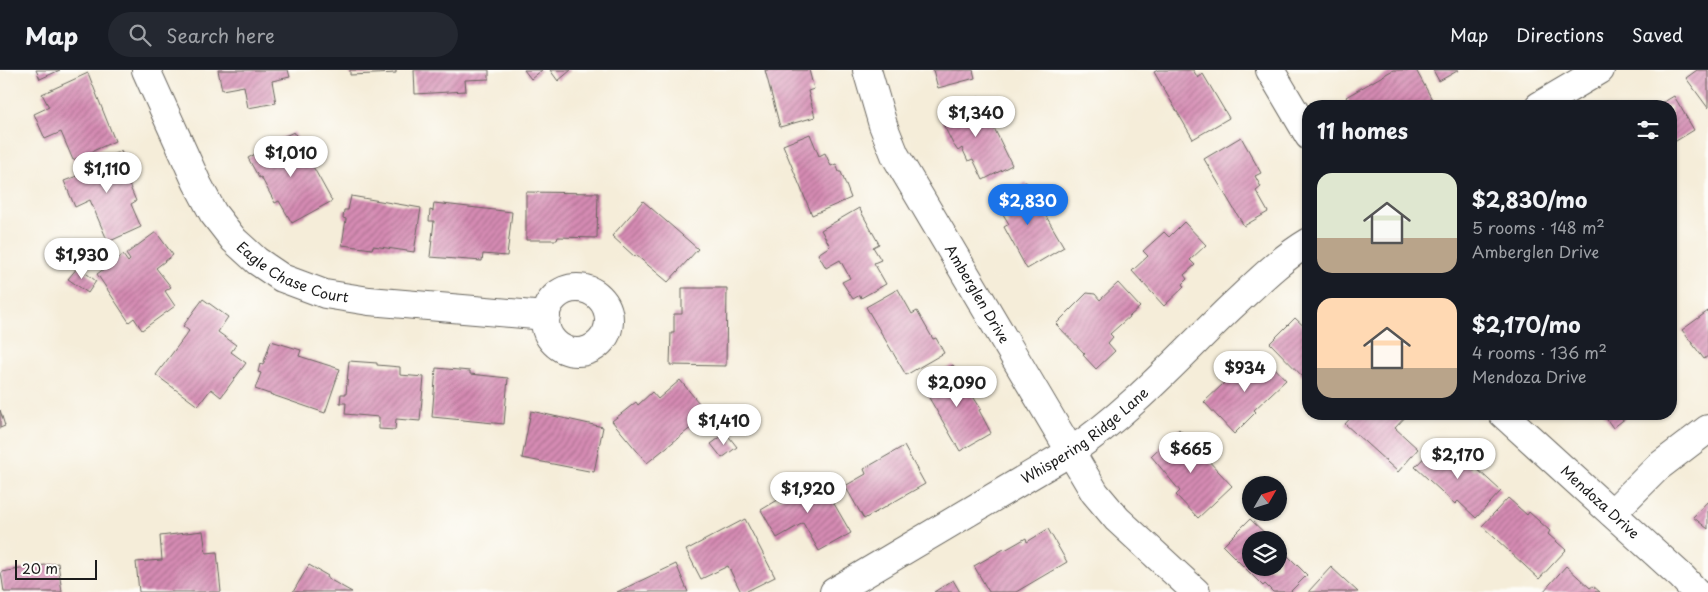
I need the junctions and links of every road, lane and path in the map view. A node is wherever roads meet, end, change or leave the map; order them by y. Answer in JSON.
{"nodes":[{"id":1,"x":146,"y":70,"type":"edge"},
{"id":2,"x":867,"y":70,"type":"edge"},
{"id":3,"x":1270,"y":70,"type":"edge"},
{"id":4,"x":1600,"y":70,"type":"edge"},
{"id":5,"x":1549,"y":100,"type":"edge"},
{"id":6,"x":1302,"y":124,"type":"edge"},
{"id":7,"x":1302,"y":247,"type":"edge"},
{"id":8,"x":546,"y":316,"type":"dead end"},
{"id":9,"x":1510,"y":420,"type":"edge"},
{"id":10,"x":1708,"y":429,"type":"edge"},
{"id":11,"x":1070,"y":452,"type":"junction"},
{"id":12,"x":1612,"y":513,"type":"junction"},
{"id":13,"x":834,"y":592,"type":"edge"},
{"id":14,"x":1196,"y":592,"type":"edge"},
{"id":15,"x":1696,"y":592,"type":"edge"}],
"edges":[{"from":1,"to":8,"type":"street","name":"Eagle Chase Court"},
{"from":2,"to":11,"type":"street","name":"Amberglen Drive"},
{"from":3,"to":6,"type":"street"},
{"from":4,"to":5,"type":"street"},
{"from":7,"to":11,"type":"street","name":"Whispering Ridge Lane"},
{"from":9,"to":12,"type":"street","name":"Mendoza Drive"},
{"from":10,"to":12,"type":"street"},
{"from":11,"to":13,"type":"street","name":"Whispering Ridge Lane"},
{"from":11,"to":14,"type":"street","name":"Amberglen Drive"},
{"from":12,"to":15,"type":"street","name":"Mendoza Drive"}]}
